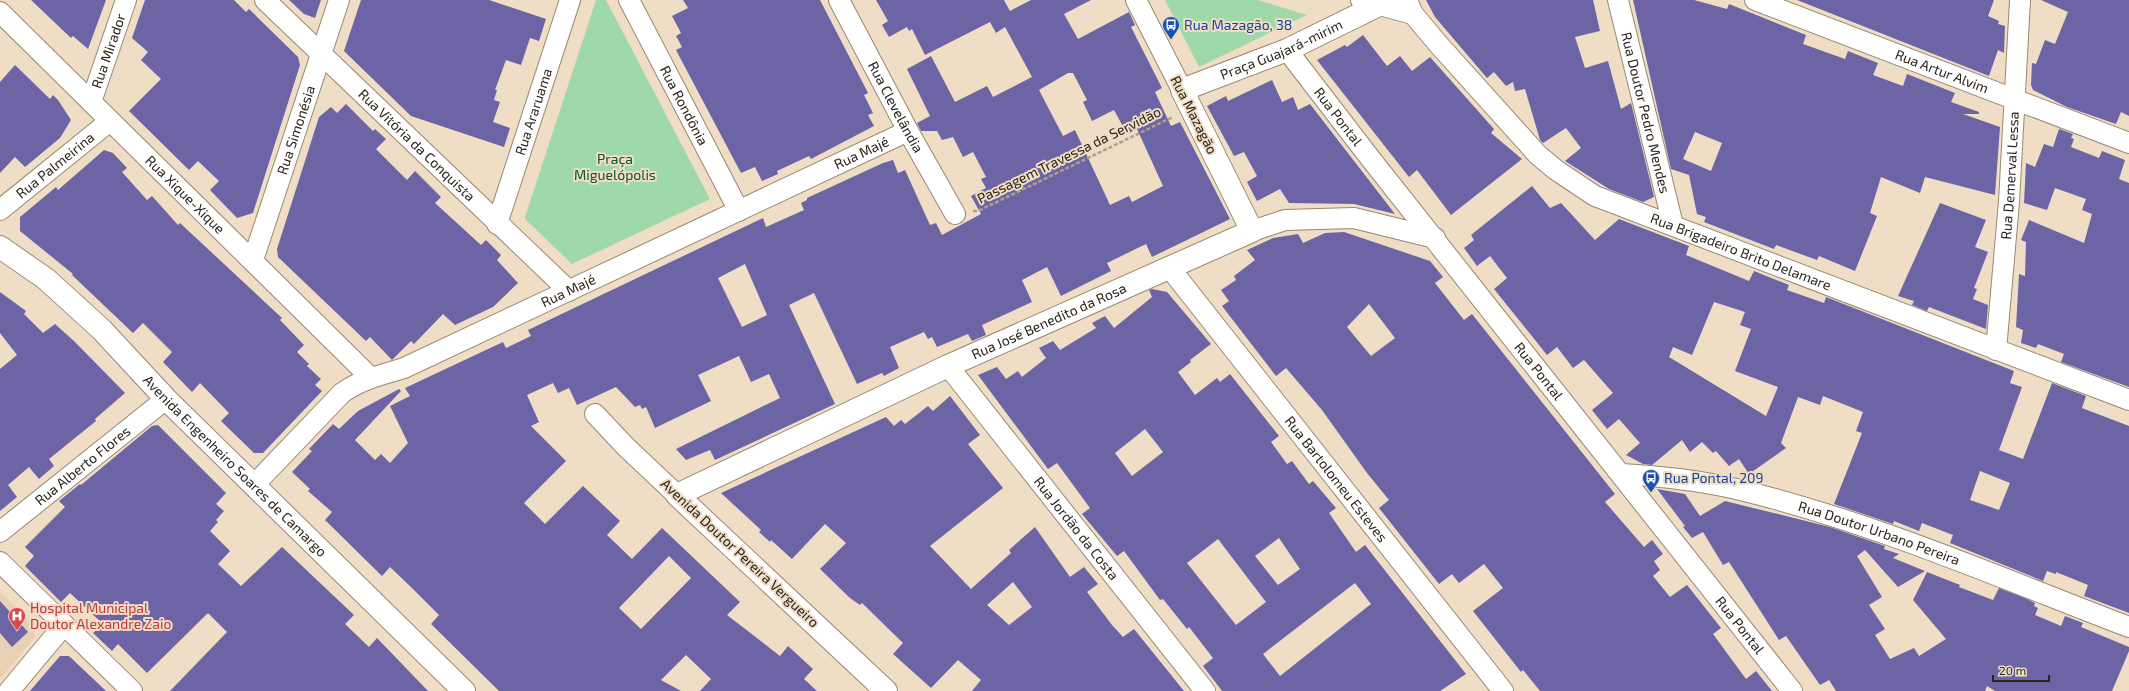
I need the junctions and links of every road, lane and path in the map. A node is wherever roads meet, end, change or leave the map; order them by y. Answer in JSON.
{"nodes":[{"id":1,"x":126,"y":0,"type":"edge"},
{"id":2,"x":265,"y":0,"type":"edge"},
{"id":3,"x":339,"y":0,"type":"edge"},
{"id":4,"x":570,"y":0,"type":"edge"},
{"id":5,"x":629,"y":0,"type":"edge"},
{"id":6,"x":839,"y":0,"type":"edge"},
{"id":7,"x":1136,"y":0,"type":"edge"},
{"id":8,"x":1618,"y":0,"type":"edge"},
{"id":9,"x":1756,"y":0,"type":"edge"},
{"id":10,"x":2020,"y":0,"type":"edge"},
{"id":11,"x":1376,"y":1,"type":"edge"},
{"id":12,"x":1410,"y":7,"type":"edge"},
{"id":13,"x":0,"y":12,"type":"edge"},
{"id":14,"x":1287,"y":50,"type":"junction"},
{"id":15,"x":321,"y":55,"type":"junction"},
{"id":16,"x":1186,"y":99,"type":"junction"},
{"id":17,"x":2015,"y":100,"type":"junction"},
{"id":18,"x":91,"y":102,"type":"junction"},
{"id":19,"x":110,"y":121,"type":"junction"},
{"id":20,"x":908,"y":130,"type":"junction"},
{"id":21,"x":2129,"y":143,"type":"edge"},
{"id":22,"x":0,"y":210,"type":"edge"},
{"id":23,"x":739,"y":211,"type":"junction"},
{"id":24,"x":955,"y":214,"type":"joint"},
{"id":25,"x":497,"y":224,"type":"junction"},
{"id":26,"x":1673,"y":225,"type":"junction"},
{"id":27,"x":1252,"y":231,"type":"junction"},
{"id":28,"x":1435,"y":238,"type":"junction"},
{"id":29,"x":0,"y":247,"type":"edge"},
{"id":30,"x":253,"y":260,"type":"junction"},
{"id":31,"x":1169,"y":267,"type":"junction"},
{"id":32,"x":569,"y":291,"type":"junction"},
{"id":33,"x":1996,"y":350,"type":"junction"},
{"id":34,"x":948,"y":366,"type":"junction"},
{"id":35,"x":370,"y":377,"type":"junction"},
{"id":36,"x":166,"y":399,"type":"junction"},
{"id":37,"x":2129,"y":400,"type":"edge"},
{"id":38,"x":595,"y":414,"type":"dead end"},
{"id":39,"x":1621,"y":474,"type":"junction"},
{"id":40,"x":254,"y":485,"type":"junction"},
{"id":41,"x":677,"y":495,"type":"junction"},
{"id":42,"x":0,"y":532,"type":"edge"},
{"id":43,"x":0,"y":562,"type":"edge"},
{"id":44,"x":64,"y":624,"type":"junction"},
{"id":45,"x":2129,"y":627,"type":"edge"},
{"id":46,"x":9,"y":691,"type":"edge"},
{"id":47,"x":132,"y":691,"type":"edge"},
{"id":48,"x":464,"y":691,"type":"edge"},
{"id":49,"x":886,"y":691,"type":"edge"},
{"id":50,"x":1205,"y":691,"type":"edge"},
{"id":51,"x":1503,"y":691,"type":"edge"},
{"id":52,"x":1792,"y":691,"type":"edge"}],
"edges":[{"from":1,"to":18,"type":"street","name":"Rua Mirador"},
{"from":2,"to":15,"type":"street","name":"Rua Vitória da Conquista"},
{"from":3,"to":15,"type":"street","name":"Rua Simonésia"},
{"from":4,"to":25,"type":"street","name":"Rua Araruama"},
{"from":5,"to":23,"type":"street","name":"Rua Rondônia"},
{"from":6,"to":20,"type":"street","name":"Rua Clevelândia"},
{"from":7,"to":16,"type":"street","name":"Rua Mazagão"},
{"from":8,"to":26,"type":"street","name":"Rua Doutor Pedro Mendes"},
{"from":9,"to":17,"type":"street","name":"Rua Artur Alvim"},
{"from":10,"to":17,"type":"street","name":"Rua Demerval Lessa"},
{"from":11,"to":12,"type":"street","name":"Rua Brigadeiro Brito Delamare"},
{"from":11,"to":14,"type":"street","name":"Praça Guajará-mirim"},
{"from":12,"to":26,"type":"street","name":"Rua Brigadeiro Brito Delamare"},
{"from":13,"to":18,"type":"street","name":"Rua Xique-Xique"},
{"from":14,"to":16,"type":"street","name":"Praça Guajará-mirim"},
{"from":14,"to":28,"type":"street","name":"Rua Pontal"},
{"from":15,"to":25,"type":"street","name":"Rua Vitória da Conquista"},
{"from":15,"to":30,"type":"street","name":"Rua Simonésia"},
{"from":16,"to":24,"type":"path","name":"Passagem Travessa da Servidão"},
{"from":16,"to":27,"type":"street","name":"Rua Mazagão"},
{"from":17,"to":21,"type":"street","name":"Rua Artur Alvim"},
{"from":17,"to":33,"type":"street","name":"Rua Demerval Lessa"},
{"from":18,"to":19,"type":"street","name":"Rua Xique-Xique"},
{"from":19,"to":22,"type":"street","name":"Rua Palmeirina"},
{"from":19,"to":30,"type":"street","name":"Rua Xique-Xique"},
{"from":20,"to":23,"type":"street","name":"Rua Majé"},
{"from":20,"to":24,"type":"street","name":"Rua Clevelândia"},
{"from":23,"to":32,"type":"street","name":"Rua Majé"},
{"from":25,"to":32,"type":"street","name":"Rua Vitória da Conquista"},
{"from":26,"to":33,"type":"street","name":"Rua Brigadeiro Brito Delamare"},
{"from":27,"to":28,"type":"street","name":"Rua José Benedito da Rosa"},
{"from":27,"to":31,"type":"street","name":"Rua José Benedito da Rosa"},
{"from":28,"to":39,"type":"street","name":"Rua Pontal"},
{"from":29,"to":36,"type":"street","name":"Avenida Engenheiro Soares de Camargo"},
{"from":30,"to":35,"type":"street","name":"Rua Xique-Xique"},
{"from":31,"to":34,"type":"street","name":"Rua José Benedito da Rosa"},
{"from":31,"to":51,"type":"street","name":"Rua Bartolomeu Esteves"},
{"from":32,"to":35,"type":"street","name":"Rua Majé"},
{"from":33,"to":37,"type":"street","name":"Rua Brigadeiro Brito Delamare"},
{"from":34,"to":41,"type":"street","name":"Rua José Benedito da Rosa"},
{"from":34,"to":50,"type":"street","name":"Rua Jordão da Costa"},
{"from":35,"to":40,"type":"street","name":"Rua Majé"},
{"from":36,"to":40,"type":"street","name":"Avenida Engenheiro Soares de Camargo"},
{"from":36,"to":42,"type":"street","name":"Rua Alberto Flores"},
{"from":38,"to":41,"type":"street","name":"Avenida Doutor Pereira Vergueiro"},
{"from":39,"to":45,"type":"street","name":"Rua Doutor Urbano Pereira"},
{"from":39,"to":52,"type":"street","name":"Rua Pontal"},
{"from":40,"to":48,"type":"street","name":"Avenida Engenheiro Soares de Camargo"},
{"from":41,"to":49,"type":"street","name":"Avenida Doutor Pereira Vergueiro"},
{"from":43,"to":44,"type":"street"},
{"from":44,"to":46,"type":"street"},
{"from":44,"to":47,"type":"street"}]}
